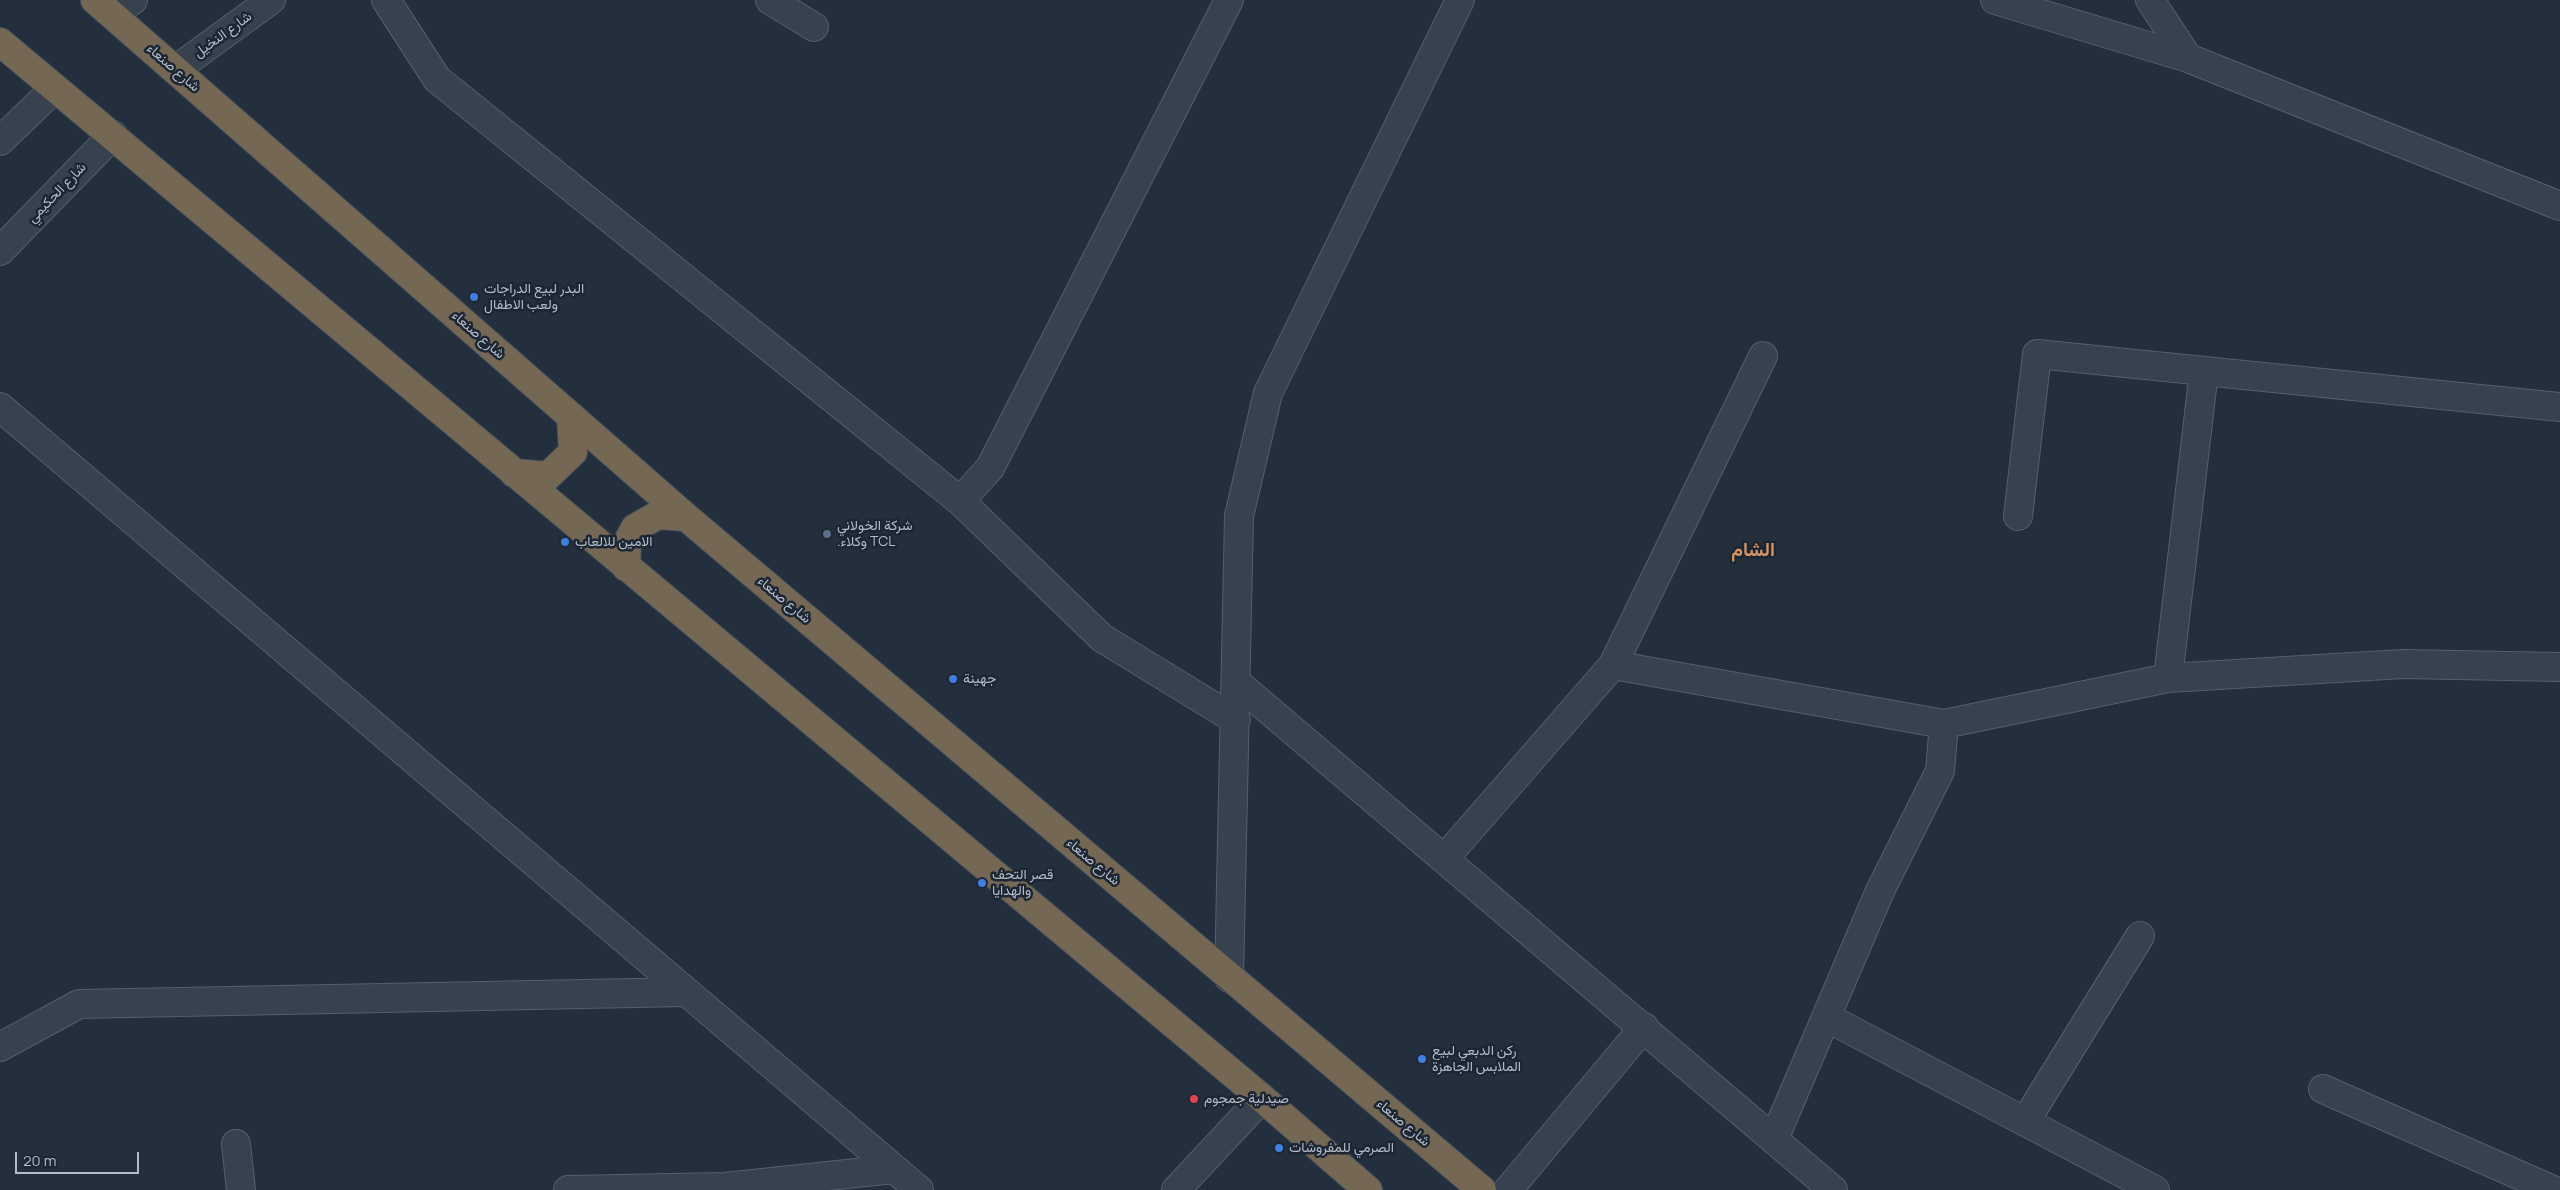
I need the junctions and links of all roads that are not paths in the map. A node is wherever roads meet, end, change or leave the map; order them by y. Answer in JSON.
{"nodes":[{"id":1,"x":271,"y":0,"type":"edge"},
{"id":2,"x":386,"y":0,"type":"edge"},
{"id":3,"x":770,"y":0,"type":"edge"},
{"id":4,"x":1229,"y":0,"type":"edge"},
{"id":5,"x":1460,"y":0,"type":"edge"},
{"id":6,"x":1995,"y":0,"type":"edge"},
{"id":7,"x":2150,"y":0,"type":"edge"},
{"id":8,"x":114,"y":5,"type":"edge"},
{"id":9,"x":814,"y":27,"type":"dead end"},
{"id":10,"x":0,"y":42,"type":"edge"},
{"id":11,"x":2188,"y":58,"type":"junction"},
{"id":12,"x":175,"y":70,"type":"junction"},
{"id":13,"x":54,"y":89,"type":"junction"},
{"id":14,"x":113,"y":135,"type":"junction"},
{"id":15,"x":0,"y":142,"type":"edge"},
{"id":16,"x":2560,"y":206,"type":"edge"},
{"id":17,"x":0,"y":251,"type":"edge"},
{"id":18,"x":1762,"y":356,"type":"dead end"},
{"id":19,"x":2204,"y":371,"type":"junction"},
{"id":20,"x":0,"y":407,"type":"edge"},
{"id":21,"x":2560,"y":407,"type":"edge"},
{"id":22,"x":572,"y":416,"type":"junction"},
{"id":23,"x":514,"y":473,"type":"junction"},
{"id":24,"x":960,"y":501,"type":"junction"},
{"id":25,"x":2018,"y":516,"type":"dead end"},
{"id":26,"x":686,"y":517,"type":"junction"},
{"id":27,"x":626,"y":567,"type":"junction"},
{"id":28,"x":1614,"y":665,"type":"junction"},
{"id":29,"x":2560,"y":667,"type":"edge"},
{"id":30,"x":2168,"y":678,"type":"junction"},
{"id":31,"x":1237,"y":683,"type":"junction"},
{"id":32,"x":1236,"y":720,"type":"junction"},
{"id":33,"x":1944,"y":724,"type":"junction"},
{"id":34,"x":1444,"y":859,"type":"junction"},
{"id":35,"x":2140,"y":936,"type":"dead end"},
{"id":36,"x":1230,"y":978,"type":"junction"},
{"id":37,"x":685,"y":992,"type":"junction"},
{"id":38,"x":1826,"y":1017,"type":"junction"},
{"id":39,"x":1644,"y":1027,"type":"junction"},
{"id":40,"x":0,"y":1047,"type":"edge"},
{"id":41,"x":2323,"y":1089,"type":"dead end"},
{"id":42,"x":1262,"y":1098,"type":"junction"},
{"id":43,"x":2025,"y":1122,"type":"junction"},
{"id":44,"x":1774,"y":1139,"type":"junction"},
{"id":45,"x":236,"y":1144,"type":"dead end"},
{"id":46,"x":894,"y":1169,"type":"junction"},
{"id":47,"x":725,"y":1188,"type":"edge"},
{"id":48,"x":241,"y":1190,"type":"edge"},
{"id":49,"x":568,"y":1190,"type":"edge"},
{"id":50,"x":918,"y":1190,"type":"edge"},
{"id":51,"x":1176,"y":1190,"type":"edge"},
{"id":52,"x":1368,"y":1190,"type":"edge"},
{"id":53,"x":1482,"y":1190,"type":"edge"},
{"id":54,"x":1508,"y":1190,"type":"edge"},
{"id":55,"x":1833,"y":1190,"type":"edge"},
{"id":56,"x":2155,"y":1190,"type":"edge"},
{"id":57,"x":2553,"y":1190,"type":"edge"}],
"edges":[{"from":1,"to":12,"type":"street","name":"شارع النخيل"},
{"from":2,"to":24,"type":"street"},
{"from":3,"to":9,"type":"street"},
{"from":4,"to":24,"type":"street"},
{"from":5,"to":31,"type":"street"},
{"from":6,"to":11,"type":"street"},
{"from":7,"to":11,"type":"street"},
{"from":8,"to":12,"type":"highway","name":"شارع صنعاء"},
{"from":10,"to":13,"type":"highway"},
{"from":11,"to":16,"type":"street"},
{"from":12,"to":22,"type":"highway","name":"شارع صنعاء"},
{"from":13,"to":14,"type":"highway"},
{"from":13,"to":15,"type":"street"},
{"from":14,"to":17,"type":"street","name":"شارع الحكيمي"},
{"from":14,"to":23,"type":"highway"},
{"from":18,"to":28,"type":"street"},
{"from":19,"to":21,"type":"street"},
{"from":19,"to":25,"type":"street"},
{"from":19,"to":30,"type":"street"},
{"from":20,"to":37,"type":"street"},
{"from":22,"to":23,"type":"highway"},
{"from":22,"to":26,"type":"highway","name":"شارع صنعاء"},
{"from":23,"to":27,"type":"highway"},
{"from":24,"to":32,"type":"street"},
{"from":26,"to":27,"type":"highway"},
{"from":26,"to":36,"type":"highway","name":"شارع صنعاء"},
{"from":27,"to":42,"type":"highway"},
{"from":28,"to":33,"type":"street"},
{"from":28,"to":34,"type":"street"},
{"from":29,"to":30,"type":"street"},
{"from":30,"to":33,"type":"street"},
{"from":31,"to":32,"type":"street"},
{"from":31,"to":34,"type":"street"},
{"from":32,"to":36,"type":"street"},
{"from":33,"to":38,"type":"street"},
{"from":34,"to":39,"type":"street"},
{"from":35,"to":43,"type":"street"},
{"from":36,"to":53,"type":"highway","name":"شارع صنعاء"},
{"from":37,"to":40,"type":"street"},
{"from":37,"to":46,"type":"street"},
{"from":38,"to":43,"type":"street"},
{"from":38,"to":44,"type":"street"},
{"from":39,"to":44,"type":"street"},
{"from":39,"to":54,"type":"street"},
{"from":41,"to":57,"type":"street"},
{"from":42,"to":51,"type":"street"},
{"from":42,"to":52,"type":"highway"},
{"from":43,"to":56,"type":"street"},
{"from":44,"to":55,"type":"street"},
{"from":45,"to":48,"type":"street"},
{"from":46,"to":47,"type":"street"},
{"from":46,"to":50,"type":"street"},
{"from":47,"to":49,"type":"street"}]}
